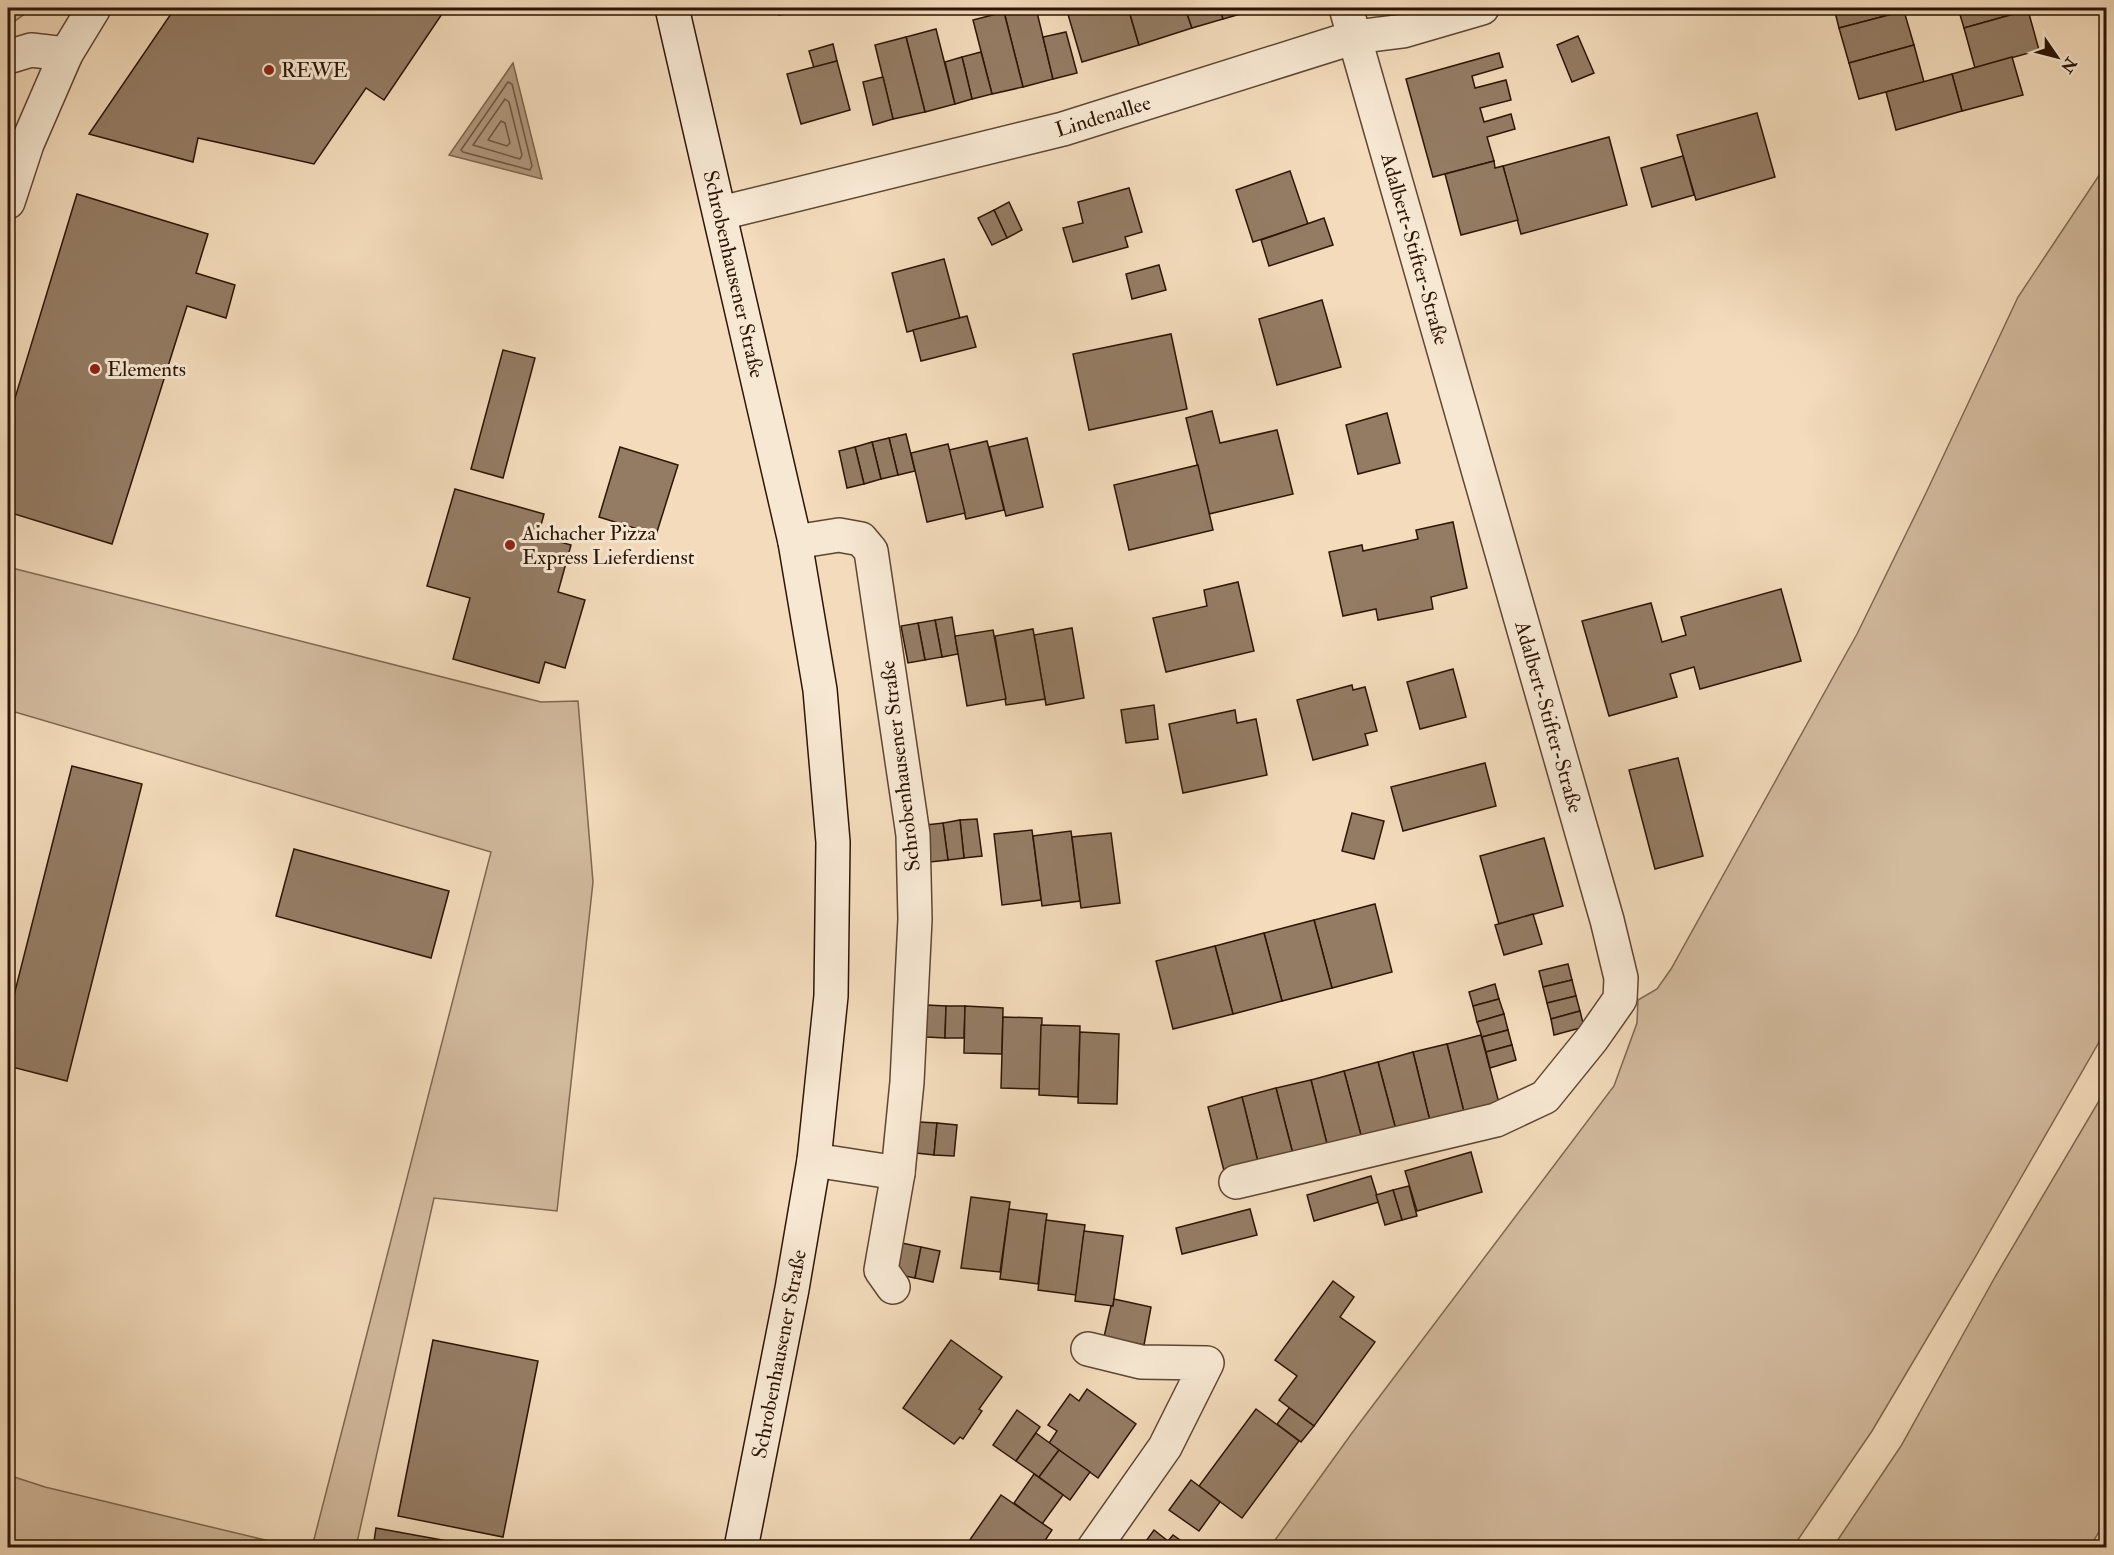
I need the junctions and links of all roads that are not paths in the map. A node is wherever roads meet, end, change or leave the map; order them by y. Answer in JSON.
{"nodes":[{"id":1,"x":94,"y":8,"type":"edge"},
{"id":2,"x":672,"y":8,"type":"edge"},
{"id":3,"x":1482,"y":8,"type":"edge"},
{"id":4,"x":1350,"y":22,"type":"edge"},
{"id":5,"x":66,"y":54,"type":"junction"},
{"id":6,"x":8,"y":57,"type":"edge"},
{"id":7,"x":8,"y":202,"type":"edge"},
{"id":8,"x":721,"y":213,"type":"junction"},
{"id":9,"x":795,"y":542,"type":"junction"},
{"id":10,"x":814,"y":1160,"type":"junction"},
{"id":11,"x":898,"y":1173,"type":"junction"},
{"id":12,"x":1236,"y":1182,"type":"dead end"},
{"id":13,"x":892,"y":1287,"type":"dead end"},
{"id":14,"x":1088,"y":1349,"type":"dead end"},
{"id":15,"x":741,"y":1548,"type":"edge"},
{"id":16,"x":1094,"y":1548,"type":"edge"}],
"edges":[{"from":1,"to":5,"type":"street"},
{"from":2,"to":8,"type":"street","name":"Schrobenhausener Straße"},
{"from":3,"to":4,"type":"street","name":"Lindenallee"},
{"from":4,"to":8,"type":"street","name":"Lindenallee"},
{"from":4,"to":12,"type":"street","name":"Adalbert-Stifter-Straße"},
{"from":5,"to":6,"type":"street"},
{"from":5,"to":7,"type":"street"},
{"from":8,"to":9,"type":"street","name":"Schrobenhausener Straße"},
{"from":9,"to":10,"type":"street","name":"Schrobenhausener Straße"},
{"from":9,"to":11,"type":"street","name":"Schrobenhausener Straße"},
{"from":10,"to":11,"type":"street"},
{"from":10,"to":15,"type":"street","name":"Schrobenhausener Straße"},
{"from":11,"to":13,"type":"street","name":"Schrobenhausener Straße"},
{"from":14,"to":16,"type":"street"}]}
